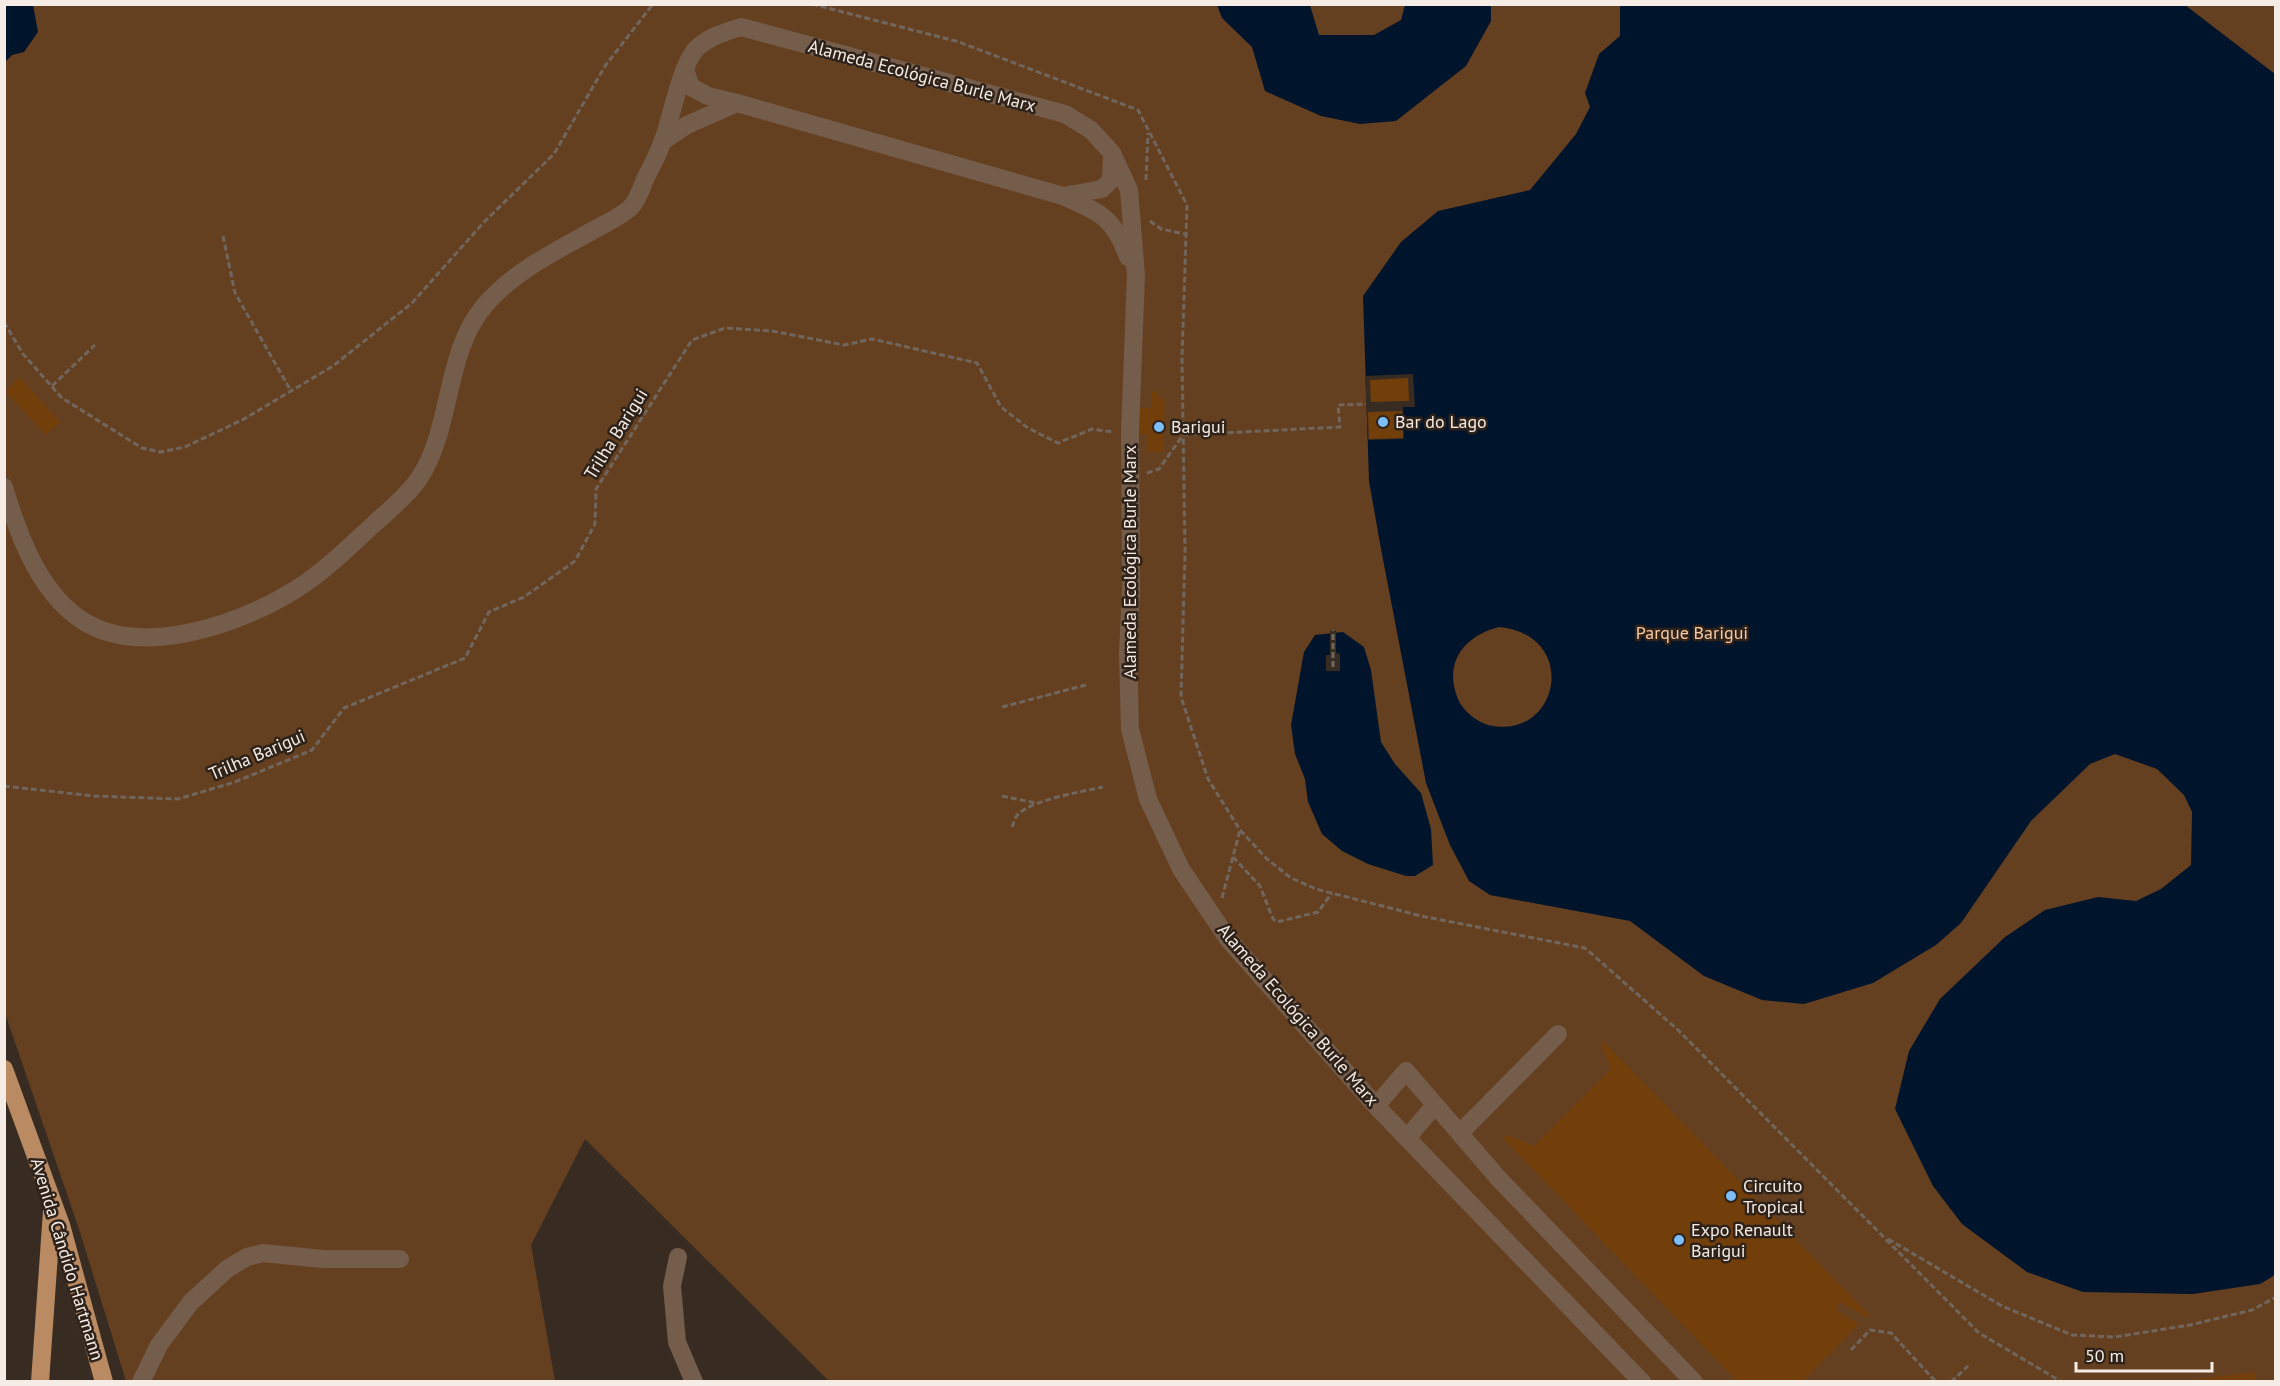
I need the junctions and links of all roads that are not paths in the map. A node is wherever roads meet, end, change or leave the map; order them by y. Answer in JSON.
{"nodes":[{"id":1,"x":685,"y":69,"type":"junction"},
{"id":2,"x":737,"y":103,"type":"junction"},
{"id":3,"x":663,"y":141,"type":"junction"},
{"id":4,"x":1112,"y":153,"type":"junction"},
{"id":5,"x":1063,"y":196,"type":"junction"},
{"id":6,"x":1136,"y":275,"type":"junction"},
{"id":7,"x":4,"y":487,"type":"edge"},
{"id":8,"x":1558,"y":1034,"type":"dead end"},
{"id":9,"x":4,"y":1069,"type":"edge"},
{"id":10,"x":1435,"y":1105,"type":"junction"},
{"id":11,"x":1376,"y":1106,"type":"junction"},
{"id":12,"x":1460,"y":1133,"type":"junction"},
{"id":13,"x":1407,"y":1138,"type":"junction"},
{"id":14,"x":53,"y":1200,"type":"junction"},
{"id":15,"x":678,"y":1257,"type":"dead end"},
{"id":16,"x":400,"y":1259,"type":"dead end"},
{"id":17,"x":40,"y":1382,"type":"edge"},
{"id":18,"x":104,"y":1382,"type":"edge"},
{"id":19,"x":141,"y":1382,"type":"edge"},
{"id":20,"x":694,"y":1382,"type":"edge"},
{"id":21,"x":1642,"y":1382,"type":"edge"},
{"id":22,"x":1694,"y":1382,"type":"edge"}],
"edges":[{"from":1,"to":2,"type":"street","name":"Alameda Ecológica Burle Marx"},
{"from":1,"to":3,"type":"street","name":"Alameda Ecológica Burle Marx"},
{"from":1,"to":4,"type":"street","name":"Alameda Ecológica Burle Marx"},
{"from":2,"to":3,"type":"street"},
{"from":2,"to":5,"type":"street","name":"Alameda Ecológica Burle Marx"},
{"from":3,"to":7,"type":"street","name":"Alameda Ecológica Burle Marx"},
{"from":4,"to":5,"type":"street"},
{"from":4,"to":6,"type":"street","name":"Alameda Ecológica Burle Marx"},
{"from":5,"to":6,"type":"street","name":"Alameda Ecológica Burle Marx"},
{"from":6,"to":11,"type":"street","name":"Alameda Ecológica Burle Marx"},
{"from":8,"to":12,"type":"street"},
{"from":9,"to":14,"type":"main road","name":"Avenida Cândido Hartmann"},
{"from":10,"to":11,"type":"street"},
{"from":10,"to":12,"type":"street"},
{"from":10,"to":13,"type":"street"},
{"from":11,"to":13,"type":"street","name":"Alameda Ecológica Burle Marx"},
{"from":12,"to":22,"type":"street"},
{"from":13,"to":21,"type":"street","name":"Alameda Ecológica Burle Marx"},
{"from":14,"to":17,"type":"main road"},
{"from":14,"to":18,"type":"main road","name":"Avenida Cândido Hartmann"},
{"from":15,"to":20,"type":"street"},
{"from":16,"to":19,"type":"street"}]}
